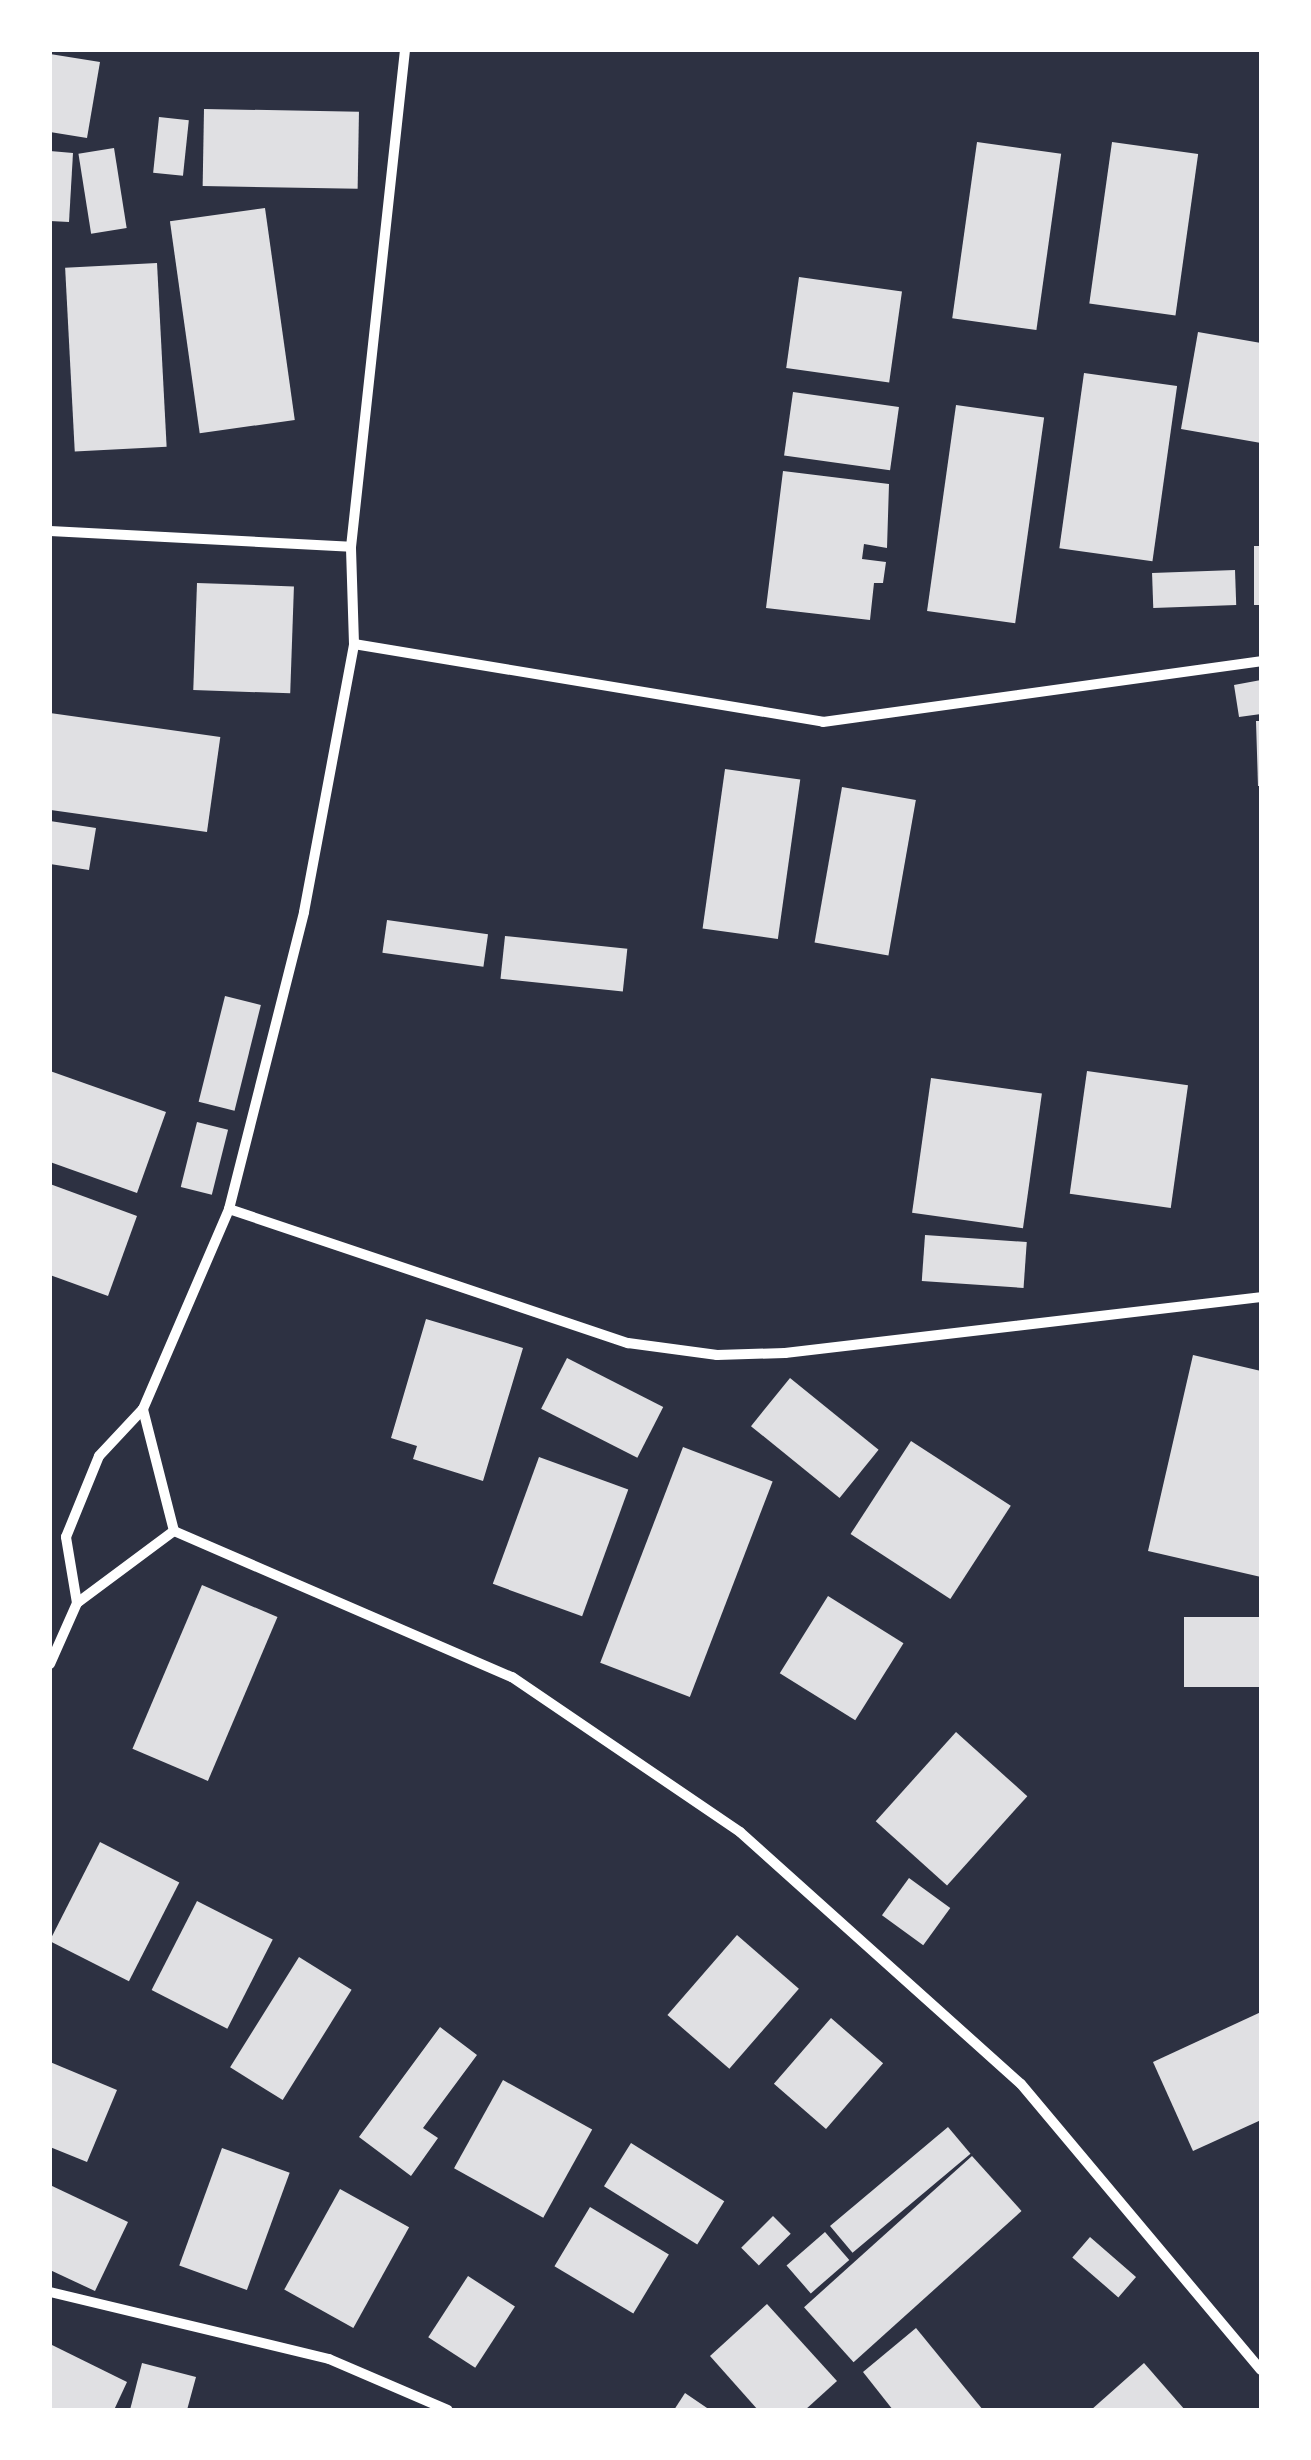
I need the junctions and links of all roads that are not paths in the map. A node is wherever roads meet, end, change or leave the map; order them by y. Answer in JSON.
{"nodes":[{"id":1,"x":405,"y":50,"type":"edge"},
{"id":2,"x":50,"y":531,"type":"edge"},
{"id":3,"x":351,"y":548,"type":"junction"},
{"id":4,"x":354,"y":644,"type":"junction"},
{"id":5,"x":1261,"y":661,"type":"edge"},
{"id":6,"x":229,"y":1209,"type":"junction"},
{"id":7,"x":1261,"y":1297,"type":"edge"},
{"id":8,"x":143,"y":1408,"type":"junction"},
{"id":9,"x":174,"y":1531,"type":"junction"},
{"id":10,"x":77,"y":1603,"type":"junction"},
{"id":11,"x":50,"y":1664,"type":"edge"},
{"id":12,"x":50,"y":2292,"type":"edge"},
{"id":13,"x":1261,"y":2370,"type":"edge"},
{"id":14,"x":448,"y":2410,"type":"edge"}],
"edges":[{"from":1,"to":3,"type":"street"},
{"from":2,"to":3,"type":"street"},
{"from":3,"to":4,"type":"street"},
{"from":4,"to":5,"type":"street"},
{"from":4,"to":6,"type":"street"},
{"from":6,"to":7,"type":"street"},
{"from":6,"to":8,"type":"street"},
{"from":8,"to":9,"type":"street"},
{"from":8,"to":10,"type":"street"},
{"from":9,"to":10,"type":"street"},
{"from":9,"to":13,"type":"street"},
{"from":10,"to":11,"type":"street"},
{"from":12,"to":14,"type":"street"}]}
